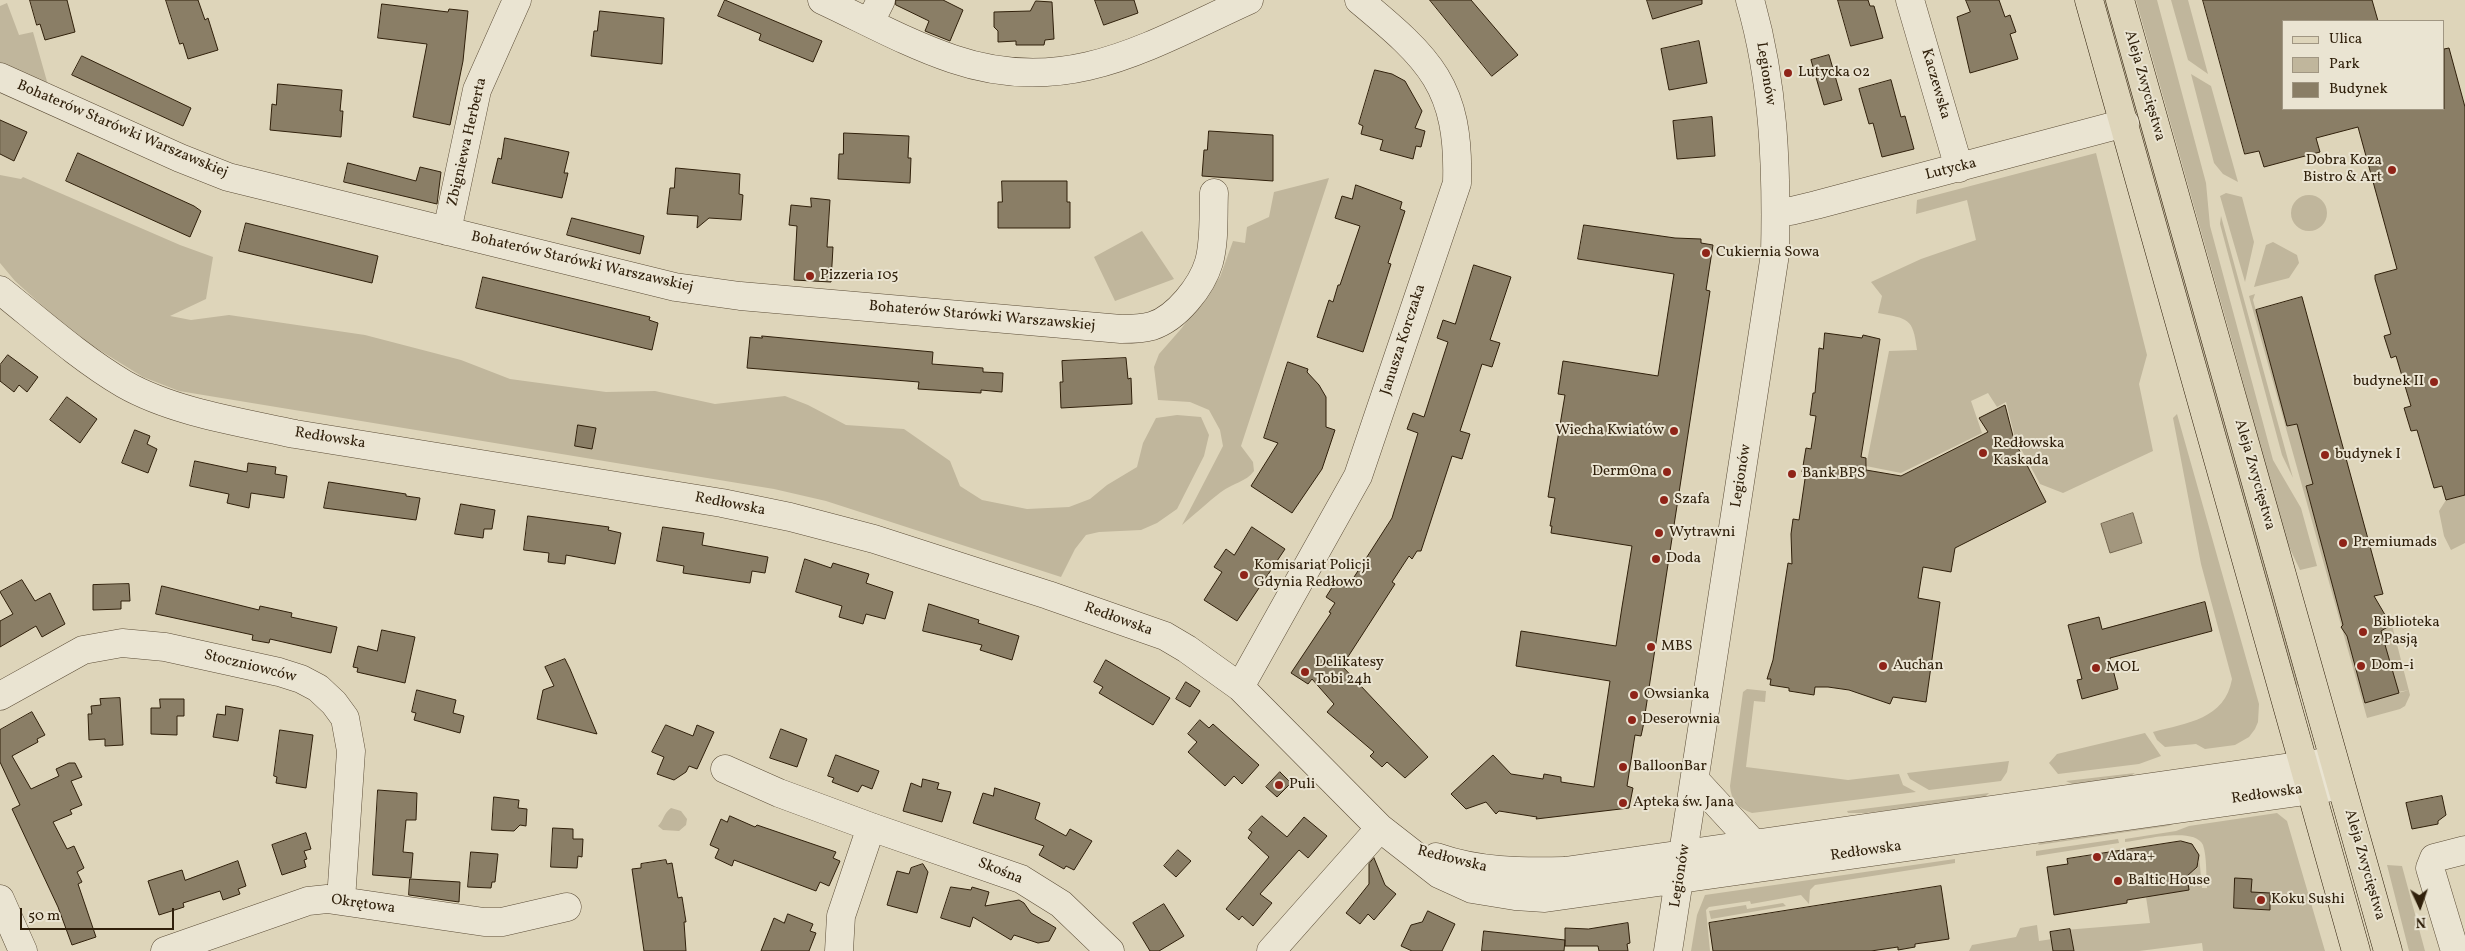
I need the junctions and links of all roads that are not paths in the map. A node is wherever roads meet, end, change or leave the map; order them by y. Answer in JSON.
{"nodes":[{"id":1,"x":517,"y":0,"type":"edge"},
{"id":2,"x":822,"y":0,"type":"edge"},
{"id":3,"x":1248,"y":0,"type":"edge"},
{"id":4,"x":1360,"y":0,"type":"edge"},
{"id":5,"x":1750,"y":0,"type":"edge"},
{"id":6,"x":1910,"y":0,"type":"edge"},
{"id":7,"x":2089,"y":0,"type":"edge"},
{"id":8,"x":2120,"y":0,"type":"edge"},
{"id":9,"x":875,"y":11,"type":"edge"},
{"id":10,"x":0,"y":77,"type":"edge"},
{"id":11,"x":2125,"y":124,"type":"junction"},
{"id":12,"x":1959,"y":168,"type":"junction"},
{"id":13,"x":1214,"y":193,"type":"dead end"},
{"id":14,"x":1776,"y":211,"type":"junction"},
{"id":15,"x":447,"y":231,"type":"junction"},
{"id":16,"x":0,"y":290,"type":"edge"},
{"id":17,"x":1240,"y":687,"type":"junction"},
{"id":18,"x":0,"y":696,"type":"edge"},
{"id":19,"x":726,"y":770,"type":"dead end"},
{"id":20,"x":2337,"y":773,"type":"junction"},
{"id":21,"x":2308,"y":777,"type":"junction"},
{"id":22,"x":1696,"y":781,"type":"junction"},
{"id":23,"x":871,"y":827,"type":"junction"},
{"id":24,"x":1380,"y":828,"type":"junction"},
{"id":25,"x":1754,"y":844,"type":"junction"},
{"id":26,"x":2465,"y":850,"type":"edge"},
{"id":27,"x":1682,"y":866,"type":"junction"},
{"id":28,"x":0,"y":899,"type":"edge"},
{"id":29,"x":341,"y":900,"type":"junction"},
{"id":30,"x":566,"y":907,"type":"dead end"},
{"id":31,"x":23,"y":951,"type":"edge"},
{"id":32,"x":165,"y":951,"type":"edge"},
{"id":33,"x":839,"y":951,"type":"edge"},
{"id":34,"x":1110,"y":951,"type":"edge"},
{"id":35,"x":1271,"y":951,"type":"edge"},
{"id":36,"x":1668,"y":951,"type":"edge"},
{"id":37,"x":2356,"y":951,"type":"edge"},
{"id":38,"x":2388,"y":951,"type":"edge"},
{"id":39,"x":2455,"y":951,"type":"edge"}],
"edges":[{"from":1,"to":15,"type":"street","name":"Zbigniewa Herberta"},
{"from":2,"to":9,"type":"street"},
{"from":3,"to":9,"type":"street"},
{"from":4,"to":17,"type":"street","name":"Janusza Korczaka"},
{"from":5,"to":14,"type":"street","name":"Legionów"},
{"from":6,"to":12,"type":"street","name":"Kaczewska"},
{"from":7,"to":11,"type":"main road","name":"Aleja Zwycięstwa"},
{"from":8,"to":20,"type":"main road","name":"Aleja Zwycięstwa"},
{"from":10,"to":15,"type":"street","name":"Bohaterów Starówki Warszawskiej"},
{"from":11,"to":12,"type":"street","name":"Lutycka"},
{"from":11,"to":21,"type":"main road","name":"Aleja Zwycięstwa"},
{"from":12,"to":14,"type":"street","name":"Lutycka"},
{"from":13,"to":15,"type":"street","name":"Bohaterów Starówki Warszawskiej"},
{"from":14,"to":22,"type":"street","name":"Legionów"},
{"from":16,"to":17,"type":"street","name":"Redłowska"},
{"from":17,"to":24,"type":"street","name":"Redłowska"},
{"from":18,"to":29,"type":"street","name":"Stoczniowców"},
{"from":19,"to":23,"type":"street","name":"Skośna"},
{"from":20,"to":21,"type":"street","name":"Redłowska"},
{"from":20,"to":38,"type":"main road","name":"Aleja Zwycięstwa"},
{"from":21,"to":25,"type":"street","name":"Redłowska"},
{"from":21,"to":27,"type":"street","name":"Redłowska"},
{"from":21,"to":37,"type":"main road","name":"Aleja Zwycięstwa"},
{"from":22,"to":25,"type":"street"},
{"from":22,"to":27,"type":"street","name":"Legionów"},
{"from":23,"to":33,"type":"street"},
{"from":23,"to":34,"type":"street","name":"Skośna"},
{"from":24,"to":27,"type":"street","name":"Redłowska"},
{"from":24,"to":35,"type":"street"},
{"from":25,"to":27,"type":"street","name":"Redłowska"},
{"from":26,"to":39,"type":"street"},
{"from":27,"to":36,"type":"street","name":"Legionów"},
{"from":28,"to":31,"type":"street"},
{"from":29,"to":30,"type":"street","name":"Okrętowa"},
{"from":29,"to":32,"type":"street","name":"Okrętowa"}]}
